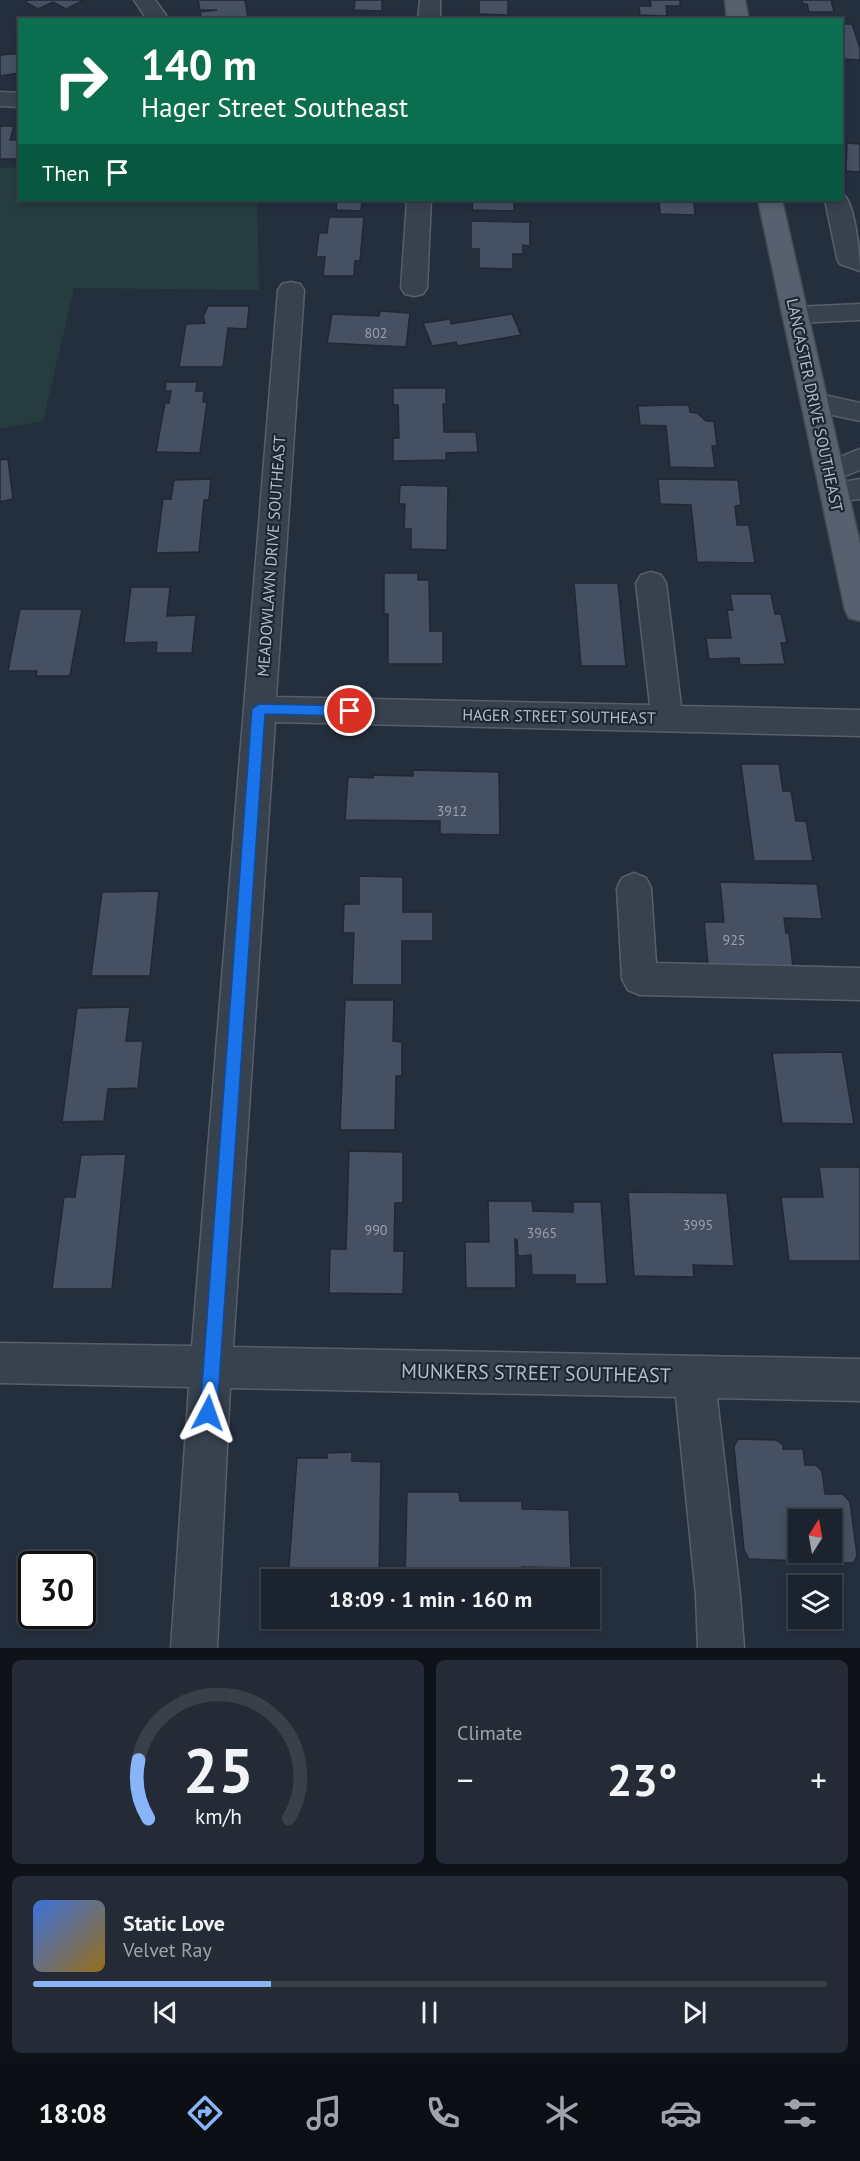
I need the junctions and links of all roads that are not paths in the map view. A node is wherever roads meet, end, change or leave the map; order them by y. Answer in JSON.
{"nodes":[{"id":1,"x":144,"y":0,"type":"edge"},
{"id":2,"x":430,"y":0,"type":"edge"},
{"id":3,"x":735,"y":0,"type":"edge"},
{"id":4,"x":154,"y":18,"type":"edge"},
{"id":5,"x":429,"y":18,"type":"edge"},
{"id":6,"x":738,"y":18,"type":"edge"},
{"id":7,"x":0,"y":99,"type":"edge"},
{"id":8,"x":18,"y":100,"type":"edge"},
{"id":9,"x":843,"y":192,"type":"edge"},
{"id":10,"x":860,"y":194,"type":"edge"},
{"id":11,"x":419,"y":201,"type":"edge"},
{"id":12,"x":770,"y":201,"type":"edge"},
{"id":13,"x":837,"y":201,"type":"edge"},
{"id":14,"x":860,"y":263,"type":"edge"},
{"id":15,"x":414,"y":288,"type":"dead end"},
{"id":16,"x":291,"y":290,"type":"dead end"},
{"id":17,"x":860,"y":312,"type":"edge"},
{"id":18,"x":795,"y":315,"type":"junction"},
{"id":19,"x":814,"y":402,"type":"junction"},
{"id":20,"x":860,"y":411,"type":"edge"},
{"id":21,"x":860,"y":459,"type":"edge"},
{"id":22,"x":841,"y":484,"type":"edge"},
{"id":23,"x":651,"y":583,"type":"dead end"},
{"id":24,"x":860,"y":610,"type":"edge"},
{"id":25,"x":259,"y":709,"type":"junction"},
{"id":26,"x":667,"y":718,"type":"junction"},
{"id":27,"x":860,"y":723,"type":"edge"},
{"id":28,"x":634,"y":888,"type":"dead end"},
{"id":29,"x":860,"y":984,"type":"edge"},
{"id":30,"x":0,"y":1363,"type":"edge"},
{"id":31,"x":211,"y":1366,"type":"junction"},
{"id":32,"x":694,"y":1376,"type":"junction"},
{"id":33,"x":860,"y":1380,"type":"edge"},
{"id":34,"x":194,"y":1648,"type":"edge"},
{"id":35,"x":721,"y":1648,"type":"edge"}],
"edges":[{"from":1,"to":4,"type":"street"},
{"from":2,"to":5,"type":"street"},
{"from":3,"to":6,"type":"main road"},
{"from":7,"to":8,"type":"street"},
{"from":9,"to":10,"type":"street"},
{"from":11,"to":15,"type":"street"},
{"from":12,"to":18,"type":"main road","name":"LANCASTER DRIVE SOUTHEAST"},
{"from":13,"to":14,"type":"street"},
{"from":16,"to":25,"type":"street","name":"MEADOWLAWN DRIVE SOUTHEAST"},
{"from":17,"to":18,"type":"street"},
{"from":18,"to":19,"type":"main road","name":"LANCASTER DRIVE SOUTHEAST"},
{"from":19,"to":20,"type":"street"},
{"from":19,"to":22,"type":"main road","name":"LANCASTER DRIVE SOUTHEAST"},
{"from":21,"to":22,"type":"street"},
{"from":22,"to":24,"type":"main road","name":"LANCASTER DRIVE SOUTHEAST"},
{"from":23,"to":26,"type":"street"},
{"from":25,"to":26,"type":"street","name":"HAGER STREET SOUTHEAST"},
{"from":25,"to":31,"type":"street","name":"MEADOWLAWN DRIVE SOUTHEAST"},
{"from":26,"to":27,"type":"street","name":"HAGER STREET SOUTHEAST"},
{"from":28,"to":29,"type":"street"},
{"from":30,"to":31,"type":"street","name":"MUNKERS STREET SOUTHEAST"},
{"from":31,"to":32,"type":"street","name":"MUNKERS STREET SOUTHEAST"},
{"from":31,"to":34,"type":"street","name":"MEADOWLAWN DRIVE SOUTHEAST"},
{"from":32,"to":33,"type":"street","name":"MUNKERS STREET SOUTHEAST"},
{"from":32,"to":35,"type":"street"}]}
